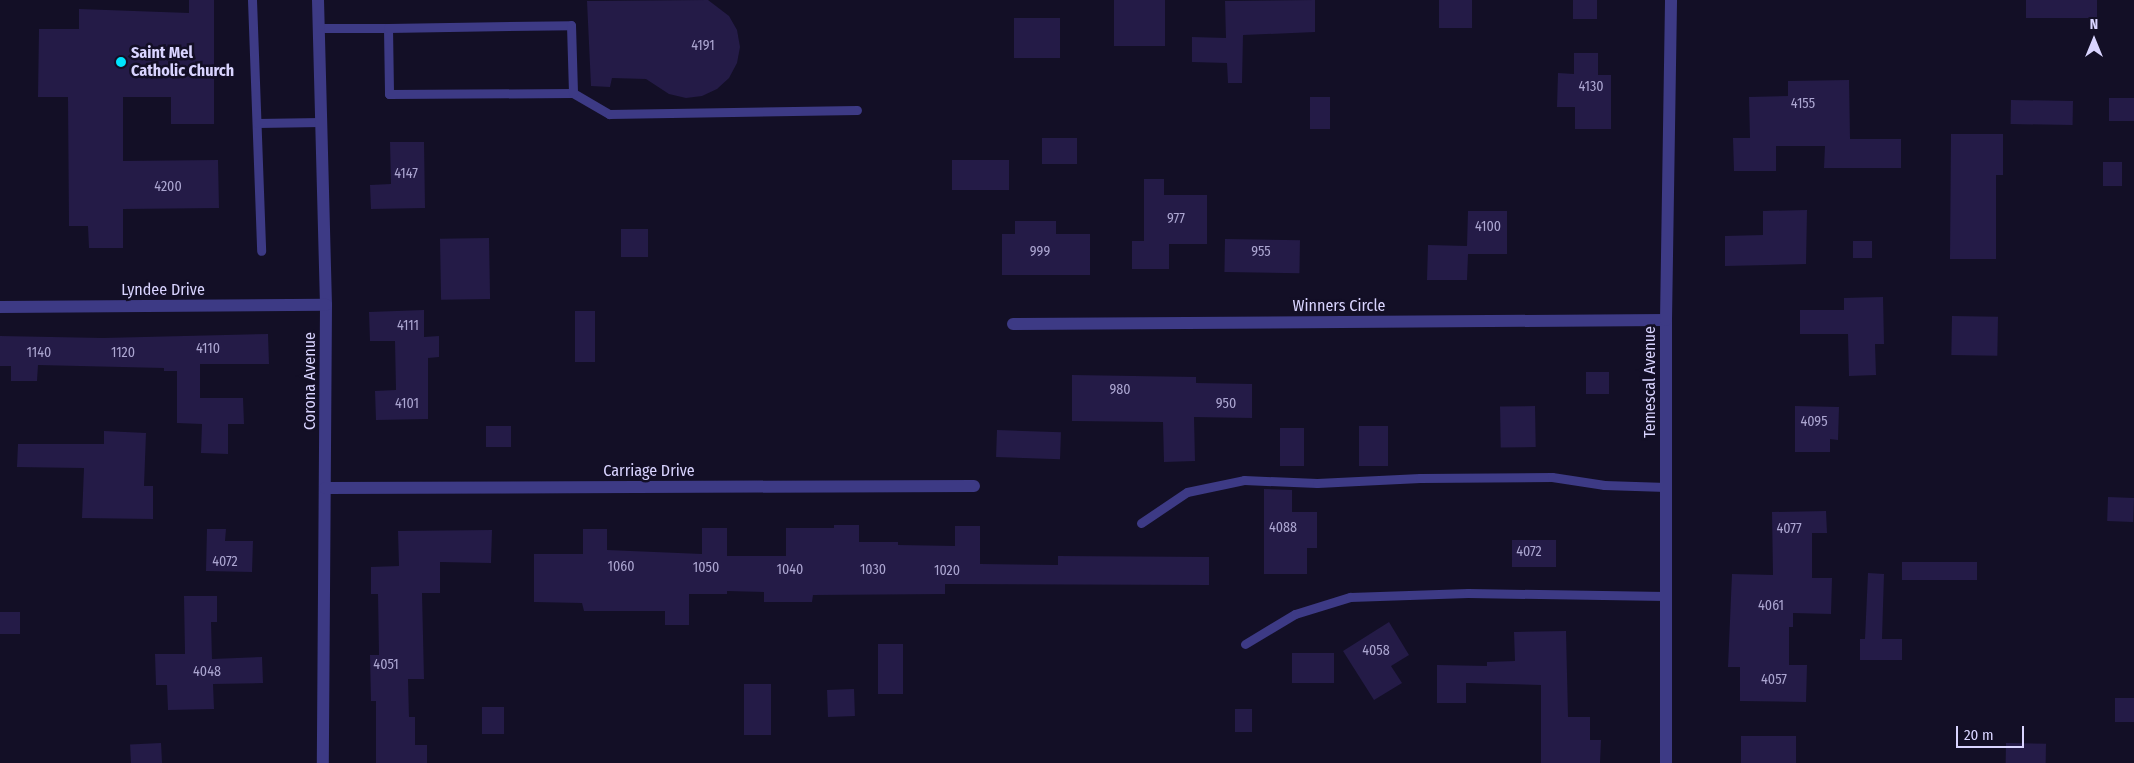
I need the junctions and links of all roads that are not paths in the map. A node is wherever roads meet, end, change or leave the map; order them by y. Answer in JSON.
{"nodes":[{"id":1,"x":252,"y":0,"type":"edge"},
{"id":2,"x":318,"y":0,"type":"edge"},
{"id":3,"x":1671,"y":0,"type":"edge"},
{"id":4,"x":319,"y":28,"type":"junction"},
{"id":5,"x":388,"y":28,"type":"junction"},
{"id":6,"x":573,"y":93,"type":"junction"},
{"id":7,"x":857,"y":110,"type":"dead end"},
{"id":8,"x":321,"y":122,"type":"junction"},
{"id":9,"x":257,"y":123,"type":"junction"},
{"id":10,"x":261,"y":251,"type":"dead end"},
{"id":11,"x":326,"y":305,"type":"junction"},
{"id":12,"x":0,"y":307,"type":"edge"},
{"id":13,"x":1666,"y":320,"type":"junction"},
{"id":14,"x":1013,"y":324,"type":"dead end"},
{"id":15,"x":974,"y":486,"type":"dead end"},
{"id":16,"x":1666,"y":487,"type":"junction"},
{"id":17,"x":325,"y":488,"type":"junction"},
{"id":18,"x":1140,"y":523,"type":"dead end"},
{"id":19,"x":1666,"y":596,"type":"junction"},
{"id":20,"x":1245,"y":644,"type":"dead end"},
{"id":21,"x":323,"y":763,"type":"edge"},
{"id":22,"x":1666,"y":763,"type":"edge"}],
"edges":[{"from":1,"to":9,"type":"lane"},
{"from":2,"to":4,"type":"street","name":"Corona Avenue"},
{"from":3,"to":13,"type":"street","name":"Temescal Avenue"},
{"from":4,"to":5,"type":"lane"},
{"from":4,"to":8,"type":"street","name":"Corona Avenue"},
{"from":5,"to":6,"type":"lane"},
{"from":5,"to":6,"type":"lane"},
{"from":6,"to":7,"type":"lane"},
{"from":8,"to":9,"type":"lane"},
{"from":8,"to":11,"type":"street","name":"Corona Avenue"},
{"from":9,"to":10,"type":"lane"},
{"from":11,"to":12,"type":"street","name":"Lyndee Drive"},
{"from":11,"to":17,"type":"street","name":"Corona Avenue"},
{"from":13,"to":14,"type":"street","name":"Winners Circle"},
{"from":13,"to":16,"type":"street","name":"Temescal Avenue"},
{"from":15,"to":17,"type":"street","name":"Carriage Drive"},
{"from":16,"to":18,"type":"lane"},
{"from":16,"to":19,"type":"street","name":"Temescal Avenue"},
{"from":17,"to":21,"type":"street","name":"Corona Avenue"},
{"from":19,"to":20,"type":"lane"},
{"from":19,"to":22,"type":"street","name":"Temescal Avenue"}]}
